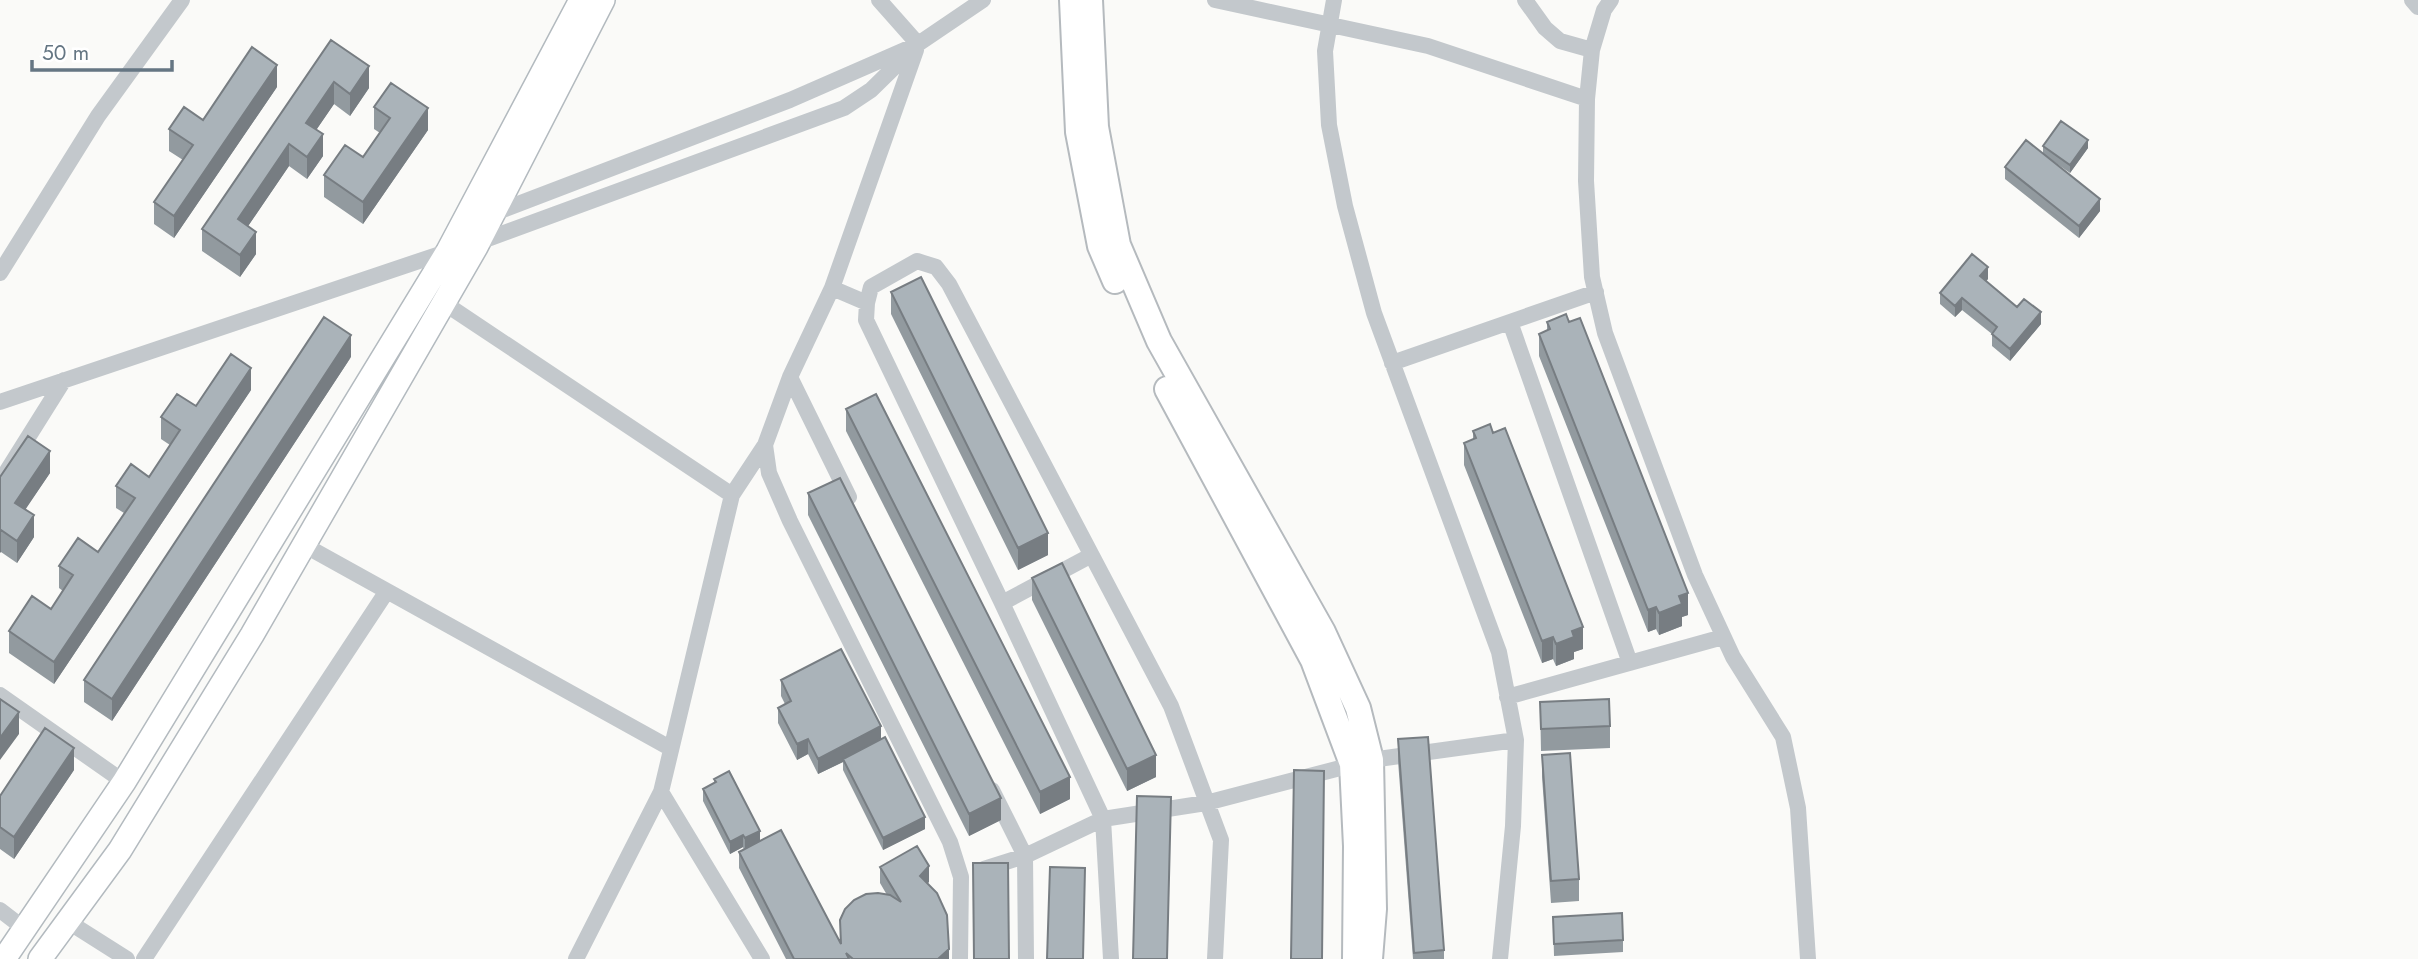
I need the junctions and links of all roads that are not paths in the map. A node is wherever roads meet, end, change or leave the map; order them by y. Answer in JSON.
{"nodes":[{"id":1,"x":182,"y":0,"type":"edge"},
{"id":2,"x":581,"y":0,"type":"edge"},
{"id":3,"x":603,"y":0,"type":"edge"},
{"id":4,"x":879,"y":0,"type":"edge"},
{"id":5,"x":982,"y":0,"type":"edge"},
{"id":6,"x":1072,"y":0,"type":"edge"},
{"id":7,"x":1090,"y":0,"type":"edge"},
{"id":8,"x":1215,"y":0,"type":"edge"},
{"id":9,"x":1334,"y":0,"type":"edge"},
{"id":10,"x":1525,"y":0,"type":"edge"},
{"id":11,"x":1611,"y":0,"type":"edge"},
{"id":12,"x":2412,"y":0,"type":"edge"},
{"id":13,"x":2418,"y":7,"type":"edge"},
{"id":14,"x":1330,"y":24,"type":"junction"},
{"id":15,"x":918,"y":44,"type":"junction"},
{"id":16,"x":1592,"y":50,"type":"junction"},
{"id":17,"x":1587,"y":99,"type":"junction"},
{"id":18,"x":495,"y":211,"type":"junction"},
{"id":19,"x":479,"y":242,"type":"junction"},
{"id":20,"x":448,"y":251,"type":"junction"},
{"id":21,"x":0,"y":273,"type":"edge"},
{"id":22,"x":832,"y":288,"type":"junction"},
{"id":23,"x":1595,"y":292,"type":"junction"},
{"id":24,"x":444,"y":303,"type":"junction"},
{"id":25,"x":867,"y":303,"type":"junction"},
{"id":26,"x":1510,"y":322,"type":"junction"},
{"id":27,"x":1392,"y":363,"type":"junction"},
{"id":28,"x":790,"y":377,"type":"junction"},
{"id":29,"x":64,"y":380,"type":"junction"},
{"id":30,"x":0,"y":402,"type":"edge"},
{"id":31,"x":765,"y":445,"type":"junction"},
{"id":32,"x":0,"y":482,"type":"edge"},
{"id":33,"x":732,"y":495,"type":"junction"},
{"id":34,"x":856,"y":512,"type":"edge"},
{"id":35,"x":304,"y":545,"type":"junction"},
{"id":36,"x":1090,"y":556,"type":"junction"},
{"id":37,"x":387,"y":591,"type":"junction"},
{"id":38,"x":1002,"y":603,"type":"junction"},
{"id":39,"x":1723,"y":637,"type":"junction"},
{"id":40,"x":1630,"y":663,"type":"junction"},
{"id":41,"x":0,"y":695,"type":"edge"},
{"id":42,"x":1507,"y":697,"type":"junction"},
{"id":43,"x":1516,"y":740,"type":"junction"},
{"id":44,"x":670,"y":748,"type":"junction"},
{"id":45,"x":1362,"y":762,"type":"junction"},
{"id":46,"x":982,"y":770,"type":"edge"},
{"id":47,"x":124,"y":782,"type":"junction"},
{"id":48,"x":661,"y":792,"type":"junction"},
{"id":49,"x":1206,"y":803,"type":"junction"},
{"id":50,"x":1103,"y":819,"type":"junction"},
{"id":51,"x":1024,"y":856,"type":"junction"},
{"id":52,"x":961,"y":877,"type":"junction"},
{"id":53,"x":0,"y":910,"type":"edge"},
{"id":54,"x":67,"y":921,"type":"junction"},
{"id":55,"x":26,"y":930,"type":"junction"},
{"id":56,"x":4,"y":959,"type":"edge"},
{"id":57,"x":40,"y":959,"type":"edge"},
{"id":58,"x":127,"y":959,"type":"edge"},
{"id":59,"x":144,"y":959,"type":"edge"},
{"id":60,"x":576,"y":959,"type":"edge"},
{"id":61,"x":762,"y":959,"type":"edge"},
{"id":62,"x":960,"y":959,"type":"edge"},
{"id":63,"x":1026,"y":959,"type":"edge"},
{"id":64,"x":1111,"y":959,"type":"edge"},
{"id":65,"x":1215,"y":959,"type":"edge"},
{"id":66,"x":1355,"y":959,"type":"edge"},
{"id":67,"x":1370,"y":959,"type":"edge"},
{"id":68,"x":1500,"y":959,"type":"edge"},
{"id":69,"x":1808,"y":959,"type":"edge"}],
"edges":[{"from":1,"to":21,"type":"street"},
{"from":2,"to":20,"type":"main road"},
{"from":3,"to":18,"type":"main road"},
{"from":4,"to":15,"type":"street"},
{"from":5,"to":15,"type":"street"},
{"from":6,"to":45,"type":"main road"},
{"from":7,"to":45,"type":"main road"},
{"from":8,"to":14,"type":"street"},
{"from":9,"to":14,"type":"street"},
{"from":10,"to":16,"type":"street"},
{"from":11,"to":16,"type":"street"},
{"from":12,"to":13,"type":"street"},
{"from":14,"to":17,"type":"street"},
{"from":14,"to":27,"type":"street"},
{"from":15,"to":18,"type":"street"},
{"from":15,"to":19,"type":"street"},
{"from":15,"to":22,"type":"street"},
{"from":16,"to":17,"type":"street"},
{"from":17,"to":23,"type":"street"},
{"from":18,"to":19,"type":"main road"},
{"from":18,"to":20,"type":"street"},
{"from":19,"to":20,"type":"street"},
{"from":19,"to":24,"type":"main road"},
{"from":20,"to":29,"type":"street"},
{"from":20,"to":47,"type":"main road"},
{"from":22,"to":25,"type":"street"},
{"from":22,"to":28,"type":"street"},
{"from":23,"to":26,"type":"street"},
{"from":23,"to":39,"type":"street"},
{"from":24,"to":33,"type":"street"},
{"from":24,"to":35,"type":"main road"},
{"from":25,"to":36,"type":"street"},
{"from":25,"to":38,"type":"street"},
{"from":26,"to":27,"type":"street"},
{"from":26,"to":40,"type":"street"},
{"from":27,"to":42,"type":"street"},
{"from":28,"to":31,"type":"street"},
{"from":28,"to":34,"type":"street"},
{"from":29,"to":30,"type":"street"},
{"from":29,"to":32,"type":"street"},
{"from":31,"to":33,"type":"street"},
{"from":31,"to":52,"type":"street"},
{"from":33,"to":44,"type":"street"},
{"from":35,"to":37,"type":"street"},
{"from":35,"to":54,"type":"main road"},
{"from":36,"to":38,"type":"street"},
{"from":36,"to":49,"type":"street"},
{"from":37,"to":44,"type":"street"},
{"from":37,"to":59,"type":"street"},
{"from":38,"to":50,"type":"street"},
{"from":39,"to":40,"type":"street"},
{"from":39,"to":69,"type":"street"},
{"from":40,"to":42,"type":"street"},
{"from":41,"to":47,"type":"street"},
{"from":42,"to":43,"type":"street"},
{"from":43,"to":45,"type":"street"},
{"from":43,"to":68,"type":"street"},
{"from":44,"to":48,"type":"street"},
{"from":45,"to":49,"type":"street"},
{"from":45,"to":66,"type":"main road"},
{"from":45,"to":67,"type":"main road"},
{"from":46,"to":51,"type":"street"},
{"from":47,"to":55,"type":"main road"},
{"from":48,"to":60,"type":"street"},
{"from":48,"to":61,"type":"street"},
{"from":49,"to":50,"type":"street"},
{"from":49,"to":65,"type":"street"},
{"from":50,"to":51,"type":"street"},
{"from":50,"to":64,"type":"street"},
{"from":51,"to":52,"type":"street"},
{"from":51,"to":63,"type":"street"},
{"from":52,"to":62,"type":"street"},
{"from":53,"to":55,"type":"street"},
{"from":54,"to":57,"type":"main road"},
{"from":54,"to":58,"type":"street"},
{"from":55,"to":56,"type":"main road"}]}
